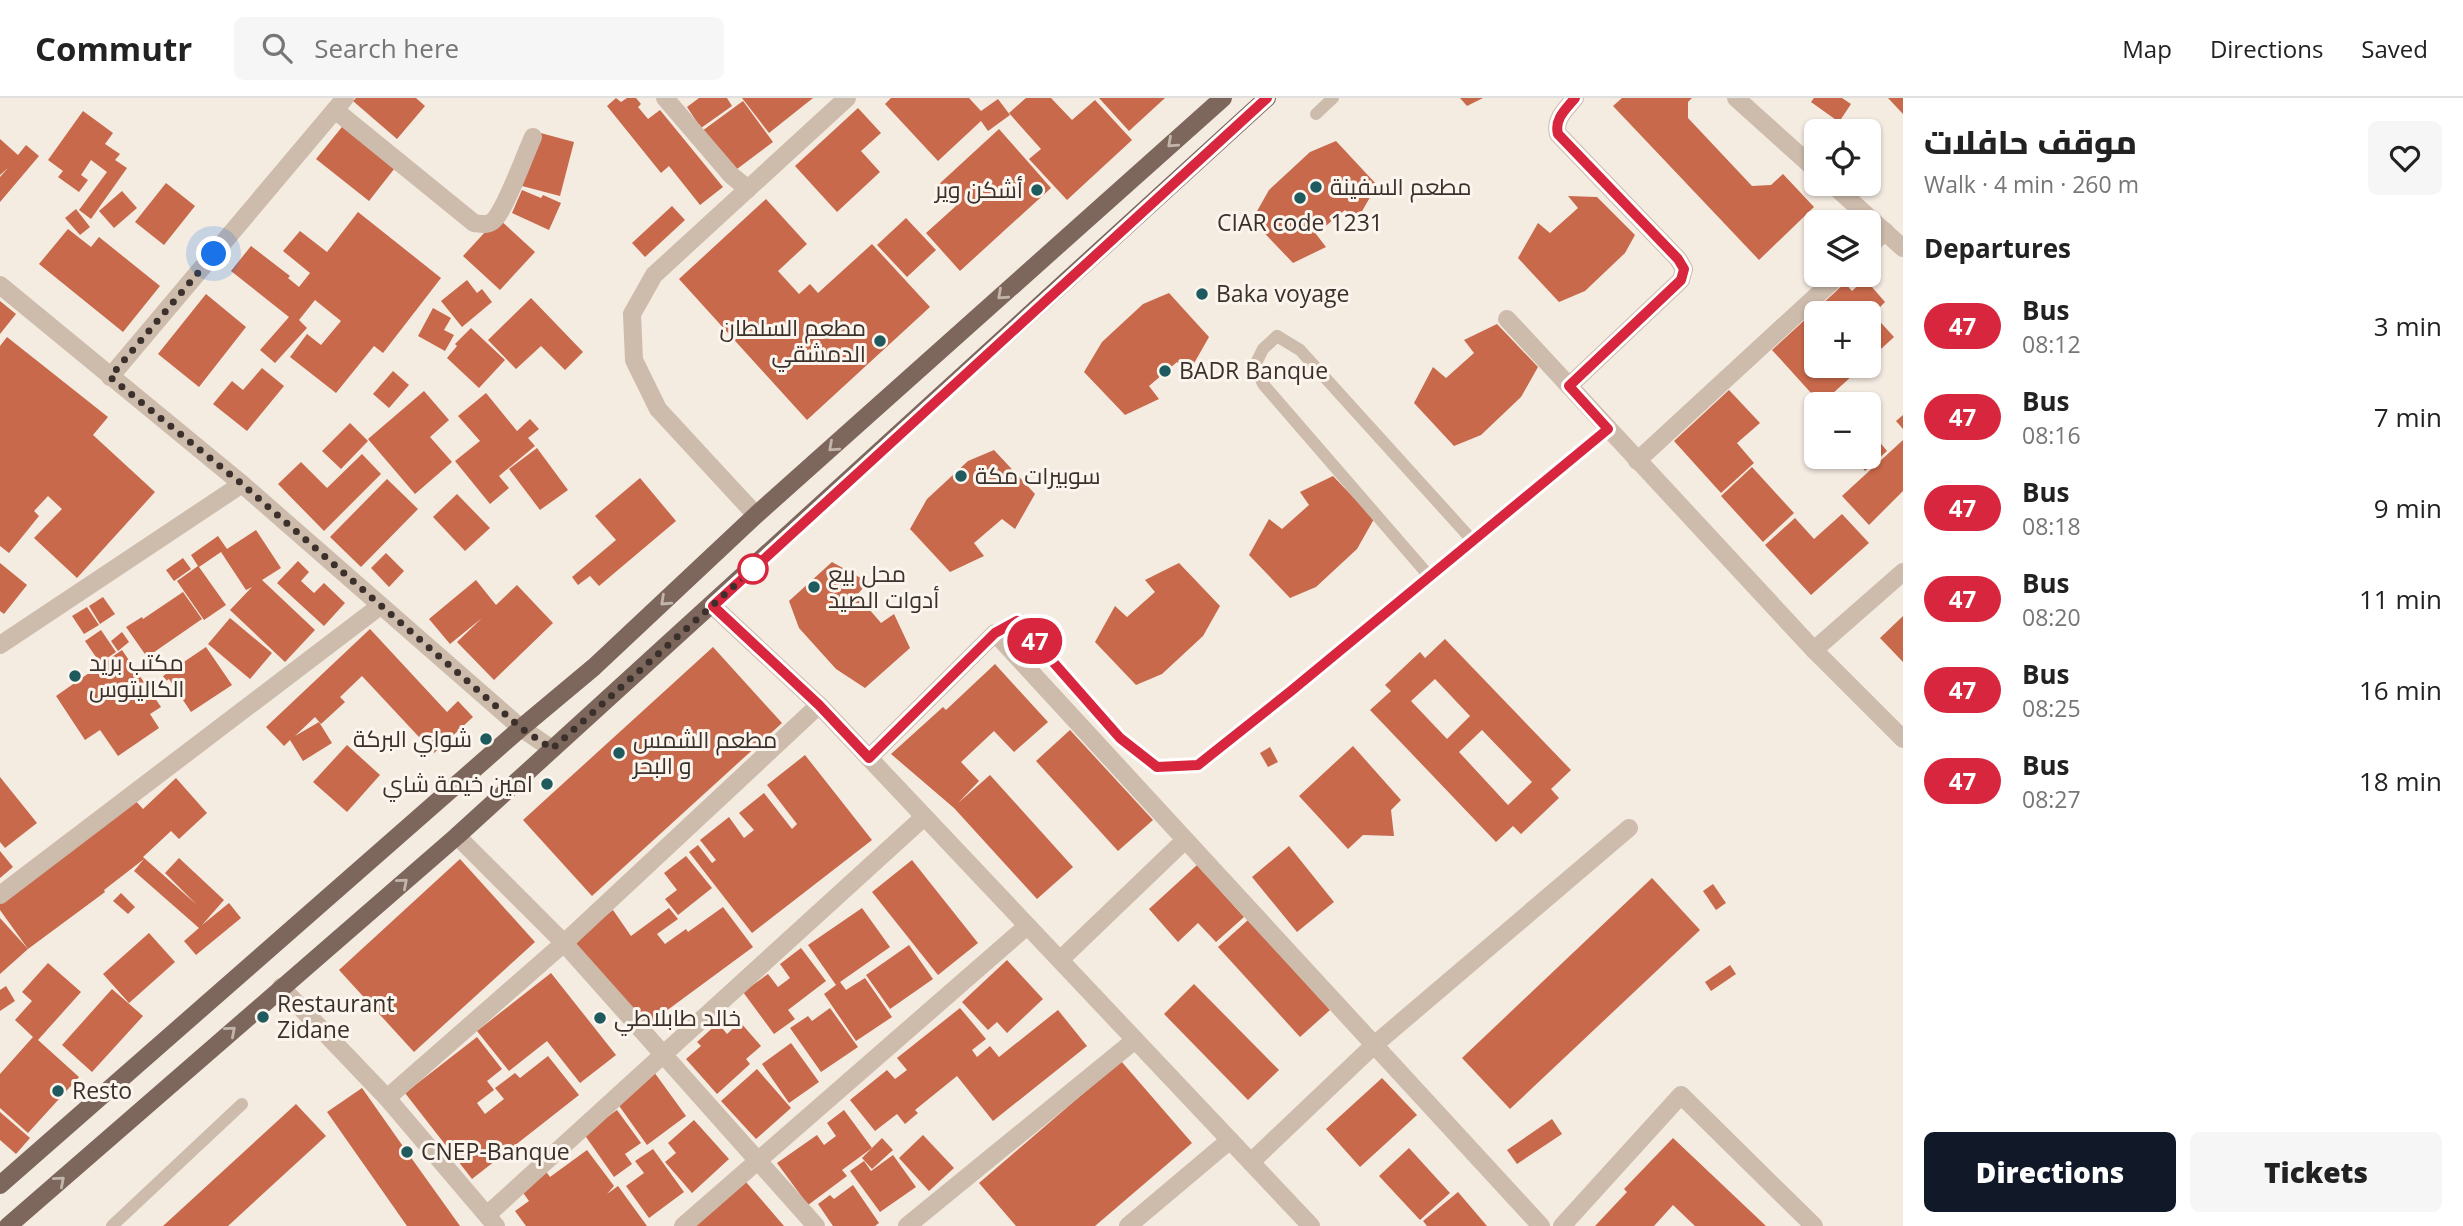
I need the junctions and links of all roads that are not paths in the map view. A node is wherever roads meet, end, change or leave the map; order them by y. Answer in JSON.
{"nodes":[{"id":1,"x":665,"y":98,"type":"edge"},
{"id":2,"x":847,"y":98,"type":"edge"},
{"id":3,"x":1223,"y":98,"type":"edge"},
{"id":4,"x":1267,"y":98,"type":"edge"},
{"id":5,"x":1333,"y":98,"type":"edge"},
{"id":6,"x":1575,"y":98,"type":"edge"},
{"id":7,"x":1737,"y":98,"type":"edge"},
{"id":8,"x":340,"y":104,"type":"edge"},
{"id":9,"x":1316,"y":114,"type":"dead end"},
{"id":10,"x":533,"y":137,"type":"dead end"},
{"id":11,"x":1804,"y":159,"type":"edge"},
{"id":12,"x":748,"y":189,"type":"junction"},
{"id":13,"x":1846,"y":196,"type":"edge"},
{"id":14,"x":1885,"y":231,"type":"junction"},
{"id":15,"x":1881,"y":235,"type":"edge"},
{"id":16,"x":1903,"y":248,"type":"edge"},
{"id":17,"x":0,"y":285,"type":"edge"},
{"id":18,"x":1826,"y":287,"type":"edge"},
{"id":19,"x":1507,"y":319,"type":"dead end"},
{"id":20,"x":110,"y":377,"type":"junction"},
{"id":21,"x":1569,"y":386,"type":"junction"},
{"id":22,"x":1608,"y":429,"type":"junction"},
{"id":23,"x":1637,"y":461,"type":"junction"},
{"id":24,"x":242,"y":484,"type":"junction"},
{"id":25,"x":756,"y":515,"type":"junction"},
{"id":26,"x":1473,"y":541,"type":"junction"},
{"id":27,"x":1903,"y":572,"type":"edge"},
{"id":28,"x":1430,"y":577,"type":"junction"},
{"id":29,"x":380,"y":606,"type":"junction"},
{"id":30,"x":713,"y":606,"type":"junction"},
{"id":31,"x":995,"y":633,"type":"junction"},
{"id":32,"x":0,"y":645,"type":"edge"},
{"id":33,"x":1814,"y":650,"type":"junction"},
{"id":34,"x":819,"y":705,"type":"junction"},
{"id":35,"x":521,"y":728,"type":"junction"},
{"id":36,"x":1903,"y":739,"type":"edge"},
{"id":37,"x":552,"y":749,"type":"junction"},
{"id":38,"x":869,"y":758,"type":"junction"},
{"id":39,"x":924,"y":817,"type":"junction"},
{"id":40,"x":1629,"y":828,"type":"dead end"},
{"id":41,"x":457,"y":836,"type":"junction"},
{"id":42,"x":1185,"y":839,"type":"junction"},
{"id":43,"x":0,"y":895,"type":"edge"},
{"id":44,"x":1027,"y":926,"type":"junction"},
{"id":45,"x":565,"y":943,"type":"junction"},
{"id":46,"x":1060,"y":960,"type":"junction"},
{"id":47,"x":281,"y":987,"type":"junction"},
{"id":48,"x":1135,"y":1040,"type":"junction"},
{"id":49,"x":1373,"y":1046,"type":"junction"},
{"id":50,"x":664,"y":1055,"type":"junction"},
{"id":51,"x":387,"y":1098,"type":"junction"},
{"id":52,"x":242,"y":1104,"type":"dead end"},
{"id":53,"x":1230,"y":1140,"type":"junction"},
{"id":54,"x":759,"y":1162,"type":"junction"},
{"id":55,"x":1251,"y":1162,"type":"junction"},
{"id":56,"x":0,"y":1185,"type":"edge"},
{"id":57,"x":491,"y":1220,"type":"edge"},
{"id":58,"x":8,"y":1226,"type":"edge"},
{"id":59,"x":112,"y":1226,"type":"edge"},
{"id":60,"x":683,"y":1226,"type":"edge"},
{"id":61,"x":817,"y":1226,"type":"edge"},
{"id":62,"x":906,"y":1226,"type":"edge"},
{"id":63,"x":1128,"y":1226,"type":"edge"},
{"id":64,"x":1311,"y":1226,"type":"edge"},
{"id":65,"x":1541,"y":1226,"type":"edge"},
{"id":66,"x":1562,"y":1226,"type":"edge"},
{"id":67,"x":1814,"y":1226,"type":"edge"}],
"edges":[{"from":1,"to":12,"type":"street"},
{"from":2,"to":12,"type":"street"},
{"from":3,"to":25,"type":"main road","one_way":true},
{"from":4,"to":30,"type":"main road"},
{"from":5,"to":9,"type":"lane"},
{"from":6,"to":21,"type":"street"},
{"from":7,"to":11,"type":"street"},
{"from":8,"to":10,"type":"street"},
{"from":8,"to":20,"type":"street"},
{"from":12,"to":25,"type":"street"},
{"from":13,"to":14,"type":"street"},
{"from":14,"to":15,"type":"street"},
{"from":14,"to":16,"type":"street"},
{"from":17,"to":20,"type":"street"},
{"from":18,"to":23,"type":"street"},
{"from":19,"to":21,"type":"street"},
{"from":20,"to":24,"type":"street"},
{"from":21,"to":22,"type":"street"},
{"from":22,"to":23,"type":"street"},
{"from":22,"to":26,"type":"lane"},
{"from":23,"to":33,"type":"street"},
{"from":24,"to":29,"type":"street"},
{"from":24,"to":32,"type":"street"},
{"from":25,"to":35,"type":"main road","one_way":true},
{"from":26,"to":28,"type":"lane"},
{"from":26,"to":28,"type":"lane"},
{"from":27,"to":33,"type":"street"},
{"from":28,"to":31,"type":"lane"},
{"from":29,"to":35,"type":"street"},
{"from":29,"to":43,"type":"street"},
{"from":30,"to":34,"type":"street"},
{"from":30,"to":37,"type":"main road"},
{"from":31,"to":38,"type":"street"},
{"from":31,"to":42,"type":"street"},
{"from":33,"to":36,"type":"street"},
{"from":34,"to":38,"type":"street"},
{"from":34,"to":45,"type":"street"},
{"from":35,"to":37,"type":"street"},
{"from":35,"to":56,"type":"main road"},
{"from":37,"to":41,"type":"main road"},
{"from":38,"to":39,"type":"street"},
{"from":39,"to":44,"type":"street"},
{"from":39,"to":50,"type":"street"},
{"from":40,"to":49,"type":"street"},
{"from":41,"to":45,"type":"street"},
{"from":47,"to":41,"type":"main road","one_way":true},
{"from":42,"to":46,"type":"street"},
{"from":42,"to":49,"type":"street"},
{"from":44,"to":46,"type":"street"},
{"from":44,"to":54,"type":"street"},
{"from":45,"to":50,"type":"street"},
{"from":45,"to":51,"type":"street"},
{"from":46,"to":48,"type":"street"},
{"from":47,"to":51,"type":"street"},
{"from":58,"to":47,"type":"main road","one_way":true},
{"from":48,"to":53,"type":"street"},
{"from":48,"to":62,"type":"street"},
{"from":49,"to":55,"type":"street"},
{"from":49,"to":65,"type":"street"},
{"from":50,"to":54,"type":"street"},
{"from":50,"to":57,"type":"street"},
{"from":51,"to":57,"type":"street"},
{"from":52,"to":59,"type":"lane"},
{"from":53,"to":55,"type":"street"},
{"from":53,"to":63,"type":"street"},
{"from":54,"to":60,"type":"street"},
{"from":54,"to":61,"type":"street"},
{"from":55,"to":64,"type":"street"},
{"from":66,"to":67,"type":"street"}]}
